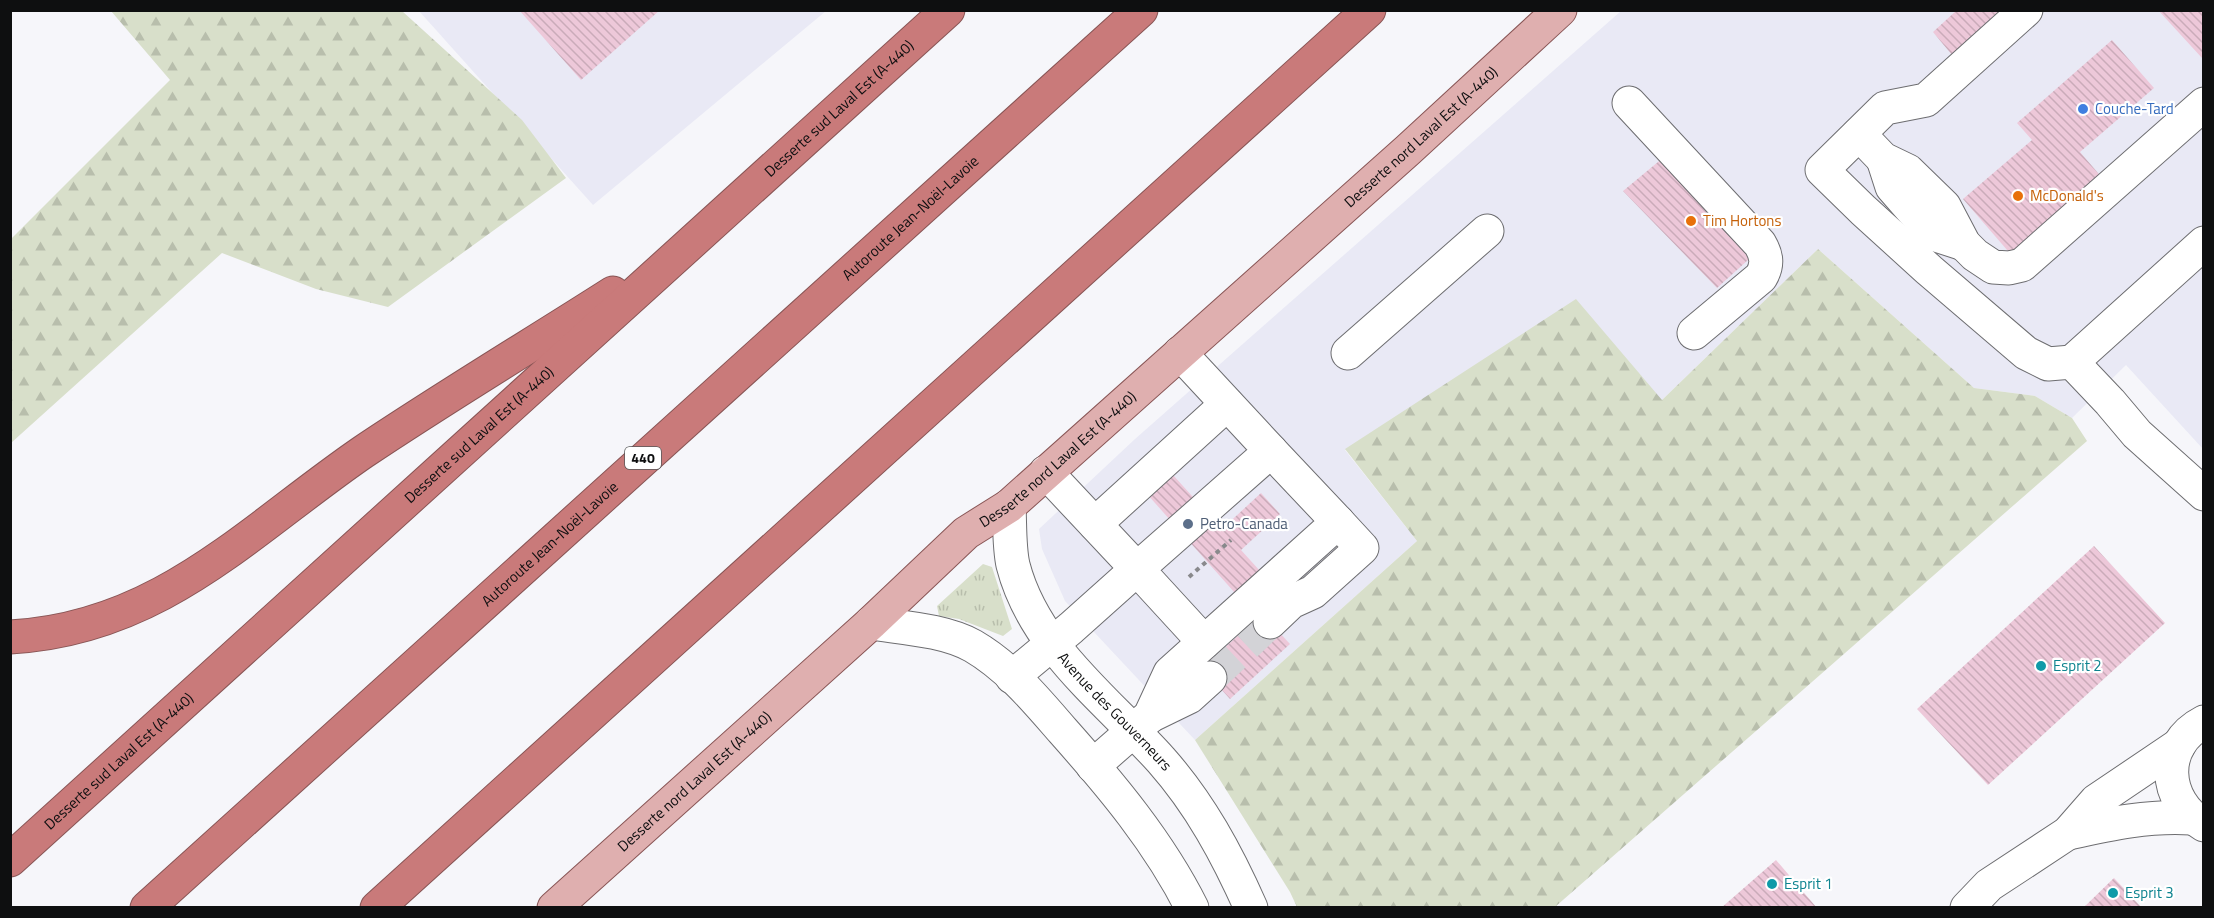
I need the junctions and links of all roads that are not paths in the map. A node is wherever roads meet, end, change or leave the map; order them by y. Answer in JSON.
{"nodes":[{"id":1,"x":948,"y":10,"type":"edge"},
{"id":2,"x":1141,"y":10,"type":"edge"},
{"id":3,"x":1369,"y":10,"type":"edge"},
{"id":4,"x":1560,"y":10,"type":"edge"},
{"id":5,"x":2026,"y":10,"type":"edge"},
{"id":6,"x":1629,"y":103,"type":"dead end"},
{"id":7,"x":2204,"y":104,"type":"edge"},
{"id":8,"x":1859,"y":134,"type":"junction"},
{"id":9,"x":1487,"y":231,"type":"dead end"},
{"id":10,"x":693,"y":242,"type":"junction"},
{"id":11,"x":2204,"y":243,"type":"edge"},
{"id":12,"x":1694,"y":333,"type":"dead end"},
{"id":13,"x":1180,"y":353,"type":"junction"},
{"id":14,"x":1348,"y":353,"type":"dead end"},
{"id":15,"x":2072,"y":362,"type":"junction"},
{"id":16,"x":1227,"y":404,"type":"junction"},
{"id":17,"x":1271,"y":451,"type":"junction"},
{"id":18,"x":1046,"y":472,"type":"junction"},
{"id":19,"x":2204,"y":494,"type":"edge"},
{"id":20,"x":1009,"y":506,"type":"junction"},
{"id":21,"x":1338,"y":522,"type":"junction"},
{"id":22,"x":1095,"y":524,"type":"junction"},
{"id":23,"x":1137,"y":569,"type":"junction"},
{"id":24,"x":1270,"y":622,"type":"tunnel mouth"},
{"id":25,"x":871,"y":623,"type":"junction"},
{"id":26,"x":10,"y":637,"type":"edge"},
{"id":27,"x":1204,"y":642,"type":"junction"},
{"id":28,"x":1052,"y":643,"type":"junction"},
{"id":29,"x":1012,"y":677,"type":"junction"},
{"id":30,"x":1210,"y":678,"type":"tunnel mouth"},
{"id":31,"x":2204,"y":722,"type":"edge"},
{"id":32,"x":1142,"y":724,"type":"junction"},
{"id":33,"x":2179,"y":745,"type":"junction"},
{"id":34,"x":1093,"y":766,"type":"junction"},
{"id":35,"x":2198,"y":821,"type":"edge"},
{"id":36,"x":2068,"y":833,"type":"junction"},
{"id":37,"x":10,"y":860,"type":"edge"},
{"id":38,"x":147,"y":908,"type":"edge"},
{"id":39,"x":377,"y":908,"type":"edge"},
{"id":40,"x":554,"y":908,"type":"edge"},
{"id":41,"x":1192,"y":908,"type":"edge"},
{"id":42,"x":1251,"y":908,"type":"edge"},
{"id":43,"x":1967,"y":908,"type":"edge"}],
"edges":[{"from":1,"to":10,"type":"highway","name":"Desserte sud Laval Est (A-440)"},
{"from":2,"to":38,"type":"highway","name":"Autoroute Jean-Noël-Lavoie","number":"440"},
{"from":3,"to":39,"type":"highway"},
{"from":4,"to":13,"type":"main road","name":"Desserte nord Laval Est (A-440)"},
{"from":5,"to":8,"type":"street"},
{"from":6,"to":12,"type":"street"},
{"from":7,"to":8,"type":"street"},
{"from":8,"to":15,"type":"street"},
{"from":9,"to":14,"type":"street"},
{"from":10,"to":26,"type":"highway"},
{"from":10,"to":37,"type":"highway","name":"Desserte sud Laval Est (A-440)"},
{"from":11,"to":15,"type":"street"},
{"from":13,"to":16,"type":"street"},
{"from":13,"to":18,"type":"main road","name":"Desserte nord Laval Est (A-440)"},
{"from":15,"to":19,"type":"street"},
{"from":16,"to":17,"type":"street"},
{"from":16,"to":22,"type":"street"},
{"from":17,"to":21,"type":"street"},
{"from":17,"to":23,"type":"street"},
{"from":18,"to":20,"type":"main road","name":"Desserte nord Laval Est (A-440)"},
{"from":18,"to":22,"type":"street"},
{"from":20,"to":25,"type":"main road","name":"Desserte nord Laval Est (A-440)"},
{"from":20,"to":28,"type":"street","name":"Avenue des Gouverneurs"},
{"from":21,"to":24,"type":"street"},
{"from":21,"to":27,"type":"street"},
{"from":22,"to":23,"type":"street"},
{"from":23,"to":27,"type":"street"},
{"from":23,"to":28,"type":"street"},
{"from":25,"to":29,"type":"street"},
{"from":25,"to":40,"type":"main road","name":"Desserte nord Laval Est (A-440)"},
{"from":27,"to":32,"type":"street"},
{"from":28,"to":29,"type":"street"},
{"from":28,"to":32,"type":"street","name":"Avenue des Gouverneurs"},
{"from":29,"to":34,"type":"street"},
{"from":30,"to":32,"type":"street"},
{"from":31,"to":33,"type":"street"},
{"from":32,"to":34,"type":"street"},
{"from":32,"to":42,"type":"street","name":"Avenue des Gouverneurs"},
{"from":33,"to":35,"type":"street"},
{"from":33,"to":36,"type":"street"},
{"from":34,"to":41,"type":"street"},
{"from":35,"to":36,"type":"street"},
{"from":36,"to":43,"type":"street"}]}
